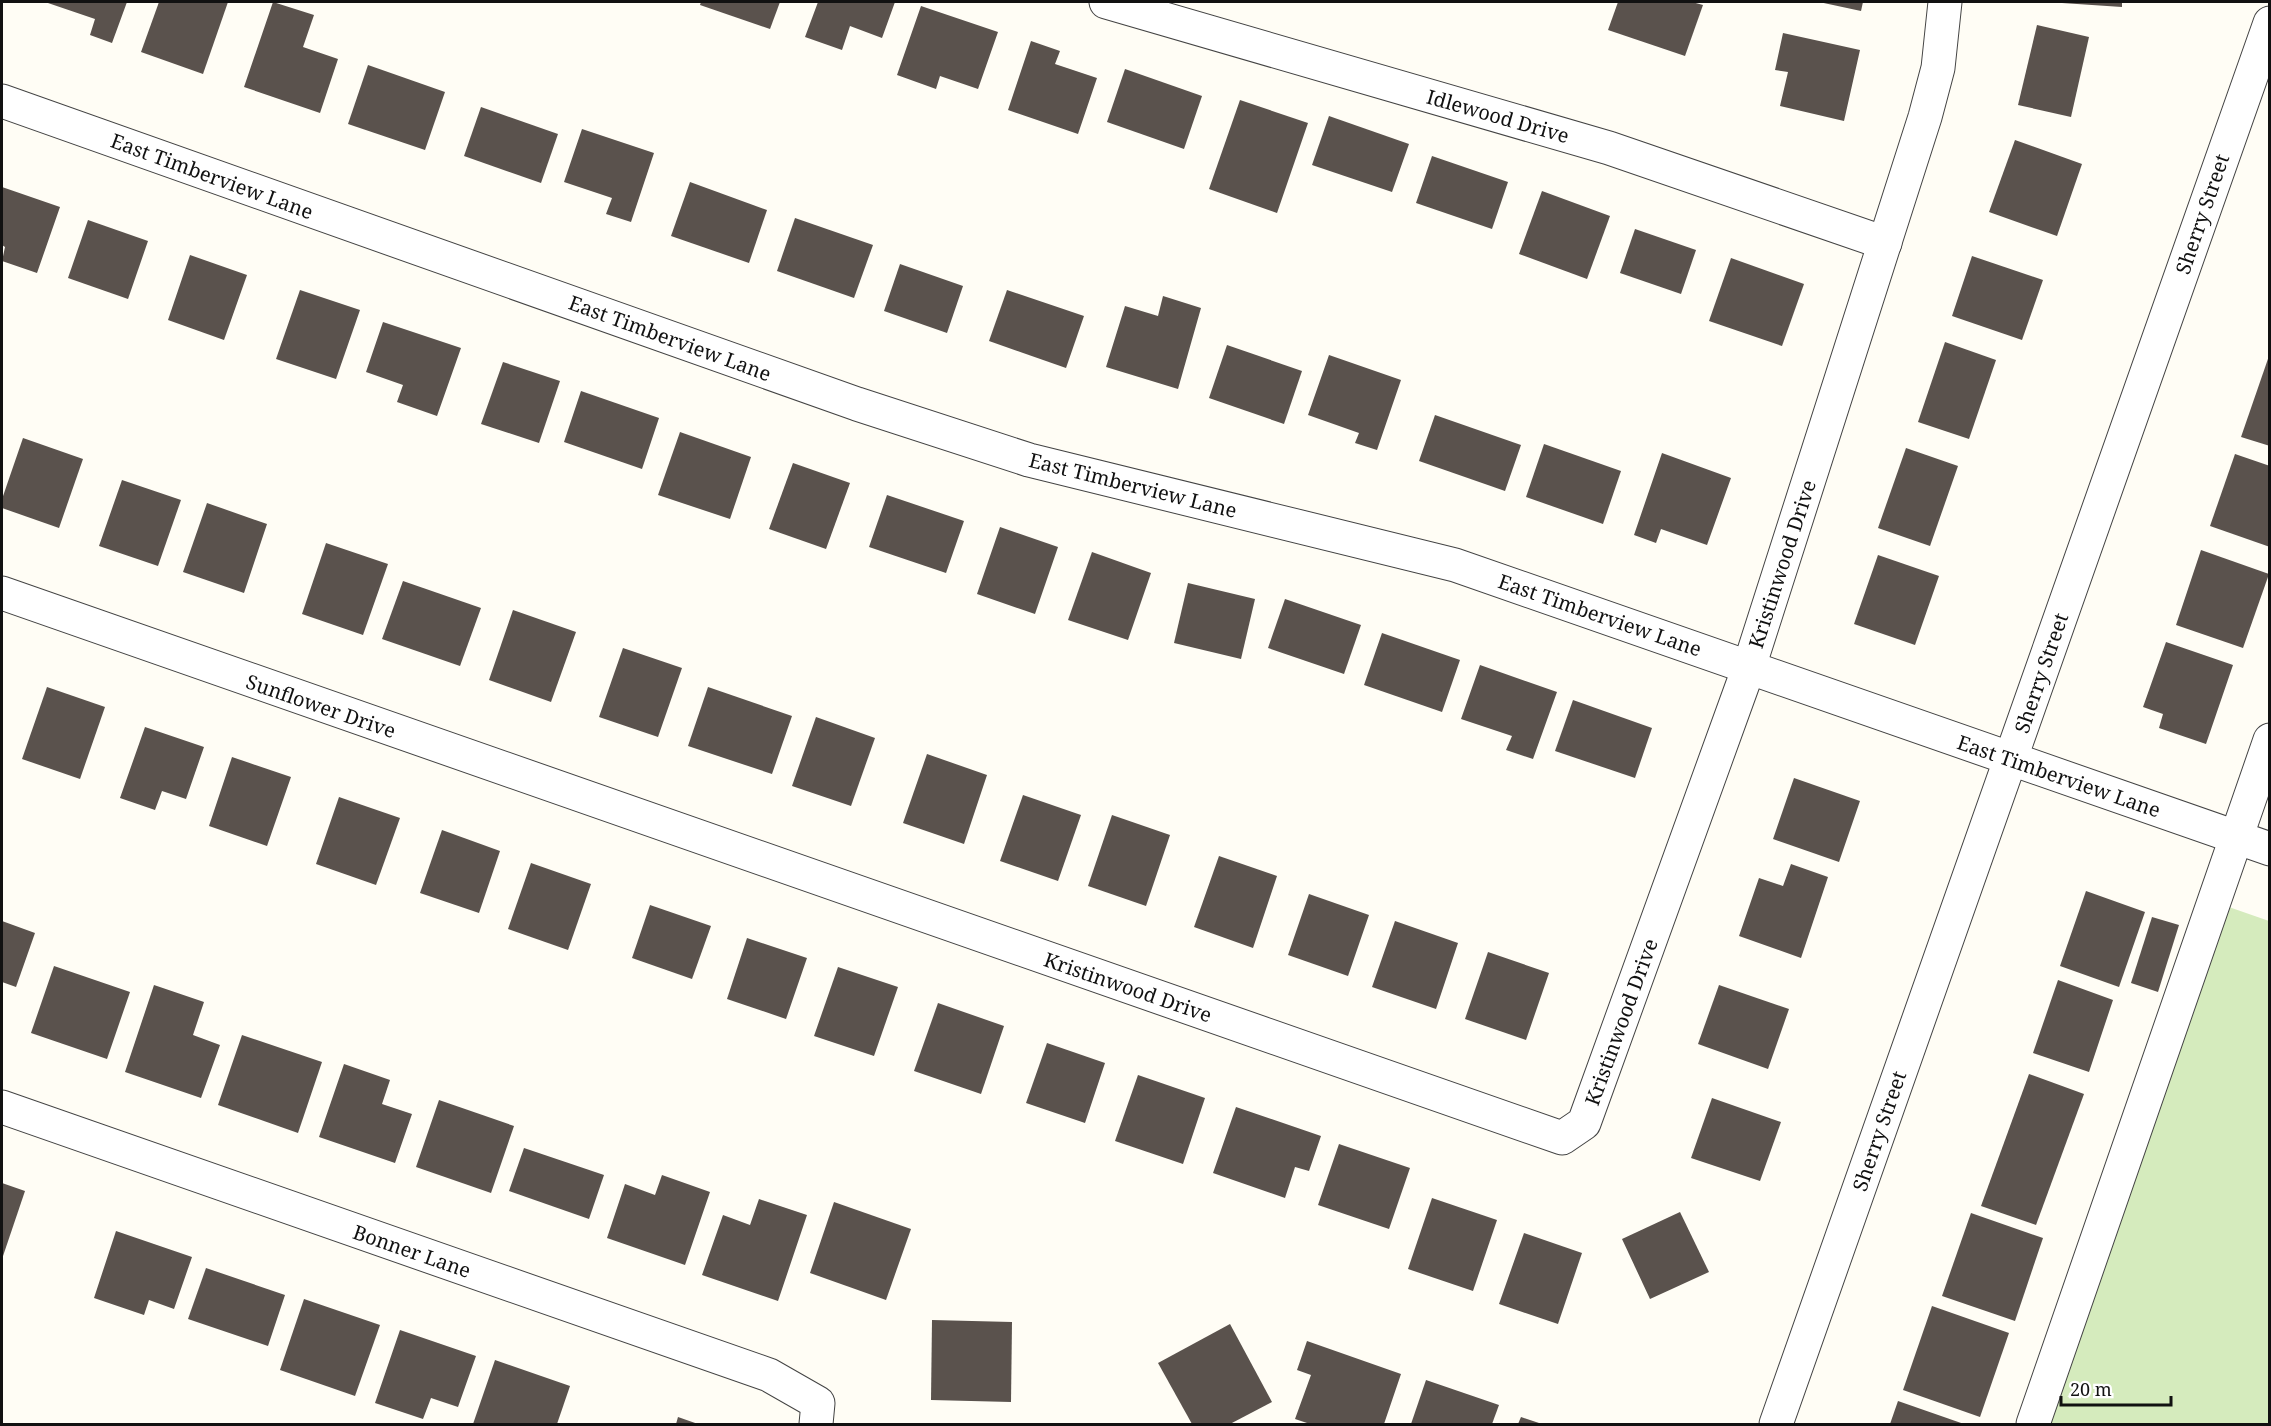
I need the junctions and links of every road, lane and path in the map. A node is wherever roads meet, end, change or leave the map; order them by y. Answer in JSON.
{"nodes":[{"id":1,"x":1106,"y":2,"type":"edge"},
{"id":2,"x":1945,"y":2,"type":"edge"},
{"id":3,"x":2270,"y":23,"type":"edge"},
{"id":4,"x":2,"y":101,"type":"edge"},
{"id":5,"x":1885,"y":243,"type":"junction"},
{"id":6,"x":2,"y":593,"type":"edge"},
{"id":7,"x":1749,"y":667,"type":"junction"},
{"id":8,"x":2270,"y":740,"type":"edge"},
{"id":9,"x":2010,"y":759,"type":"junction"},
{"id":10,"x":641,"y":818,"type":"joint"},
{"id":11,"x":2235,"y":837,"type":"junction"},
{"id":12,"x":2270,"y":849,"type":"edge"},
{"id":13,"x":2,"y":1107,"type":"edge"},
{"id":14,"x":817,"y":1414,"type":"edge"},
{"id":15,"x":1776,"y":1425,"type":"edge"},
{"id":16,"x":2033,"y":1425,"type":"edge"}],
"edges":[{"from":1,"to":5,"type":"street","name":"Idlewood Drive"},
{"from":2,"to":5,"type":"street","name":"Kristinwood Drive"},
{"from":3,"to":9,"type":"street","name":"Sherry Street"},
{"from":4,"to":7,"type":"street","name":"East Timberview Lane"},
{"from":5,"to":7,"type":"street","name":"Kristinwood Drive"},
{"from":6,"to":10,"type":"street","name":"Sunflower Drive"},
{"from":7,"to":9,"type":"street","name":"East Timberview Lane"},
{"from":7,"to":10,"type":"street","name":"Kristinwood Drive"},
{"from":8,"to":11,"type":"street"},
{"from":9,"to":11,"type":"street","name":"East Timberview Lane"},
{"from":9,"to":15,"type":"street","name":"Sherry Street"},
{"from":11,"to":12,"type":"street","name":"East Timberview Lane"},
{"from":11,"to":16,"type":"street"},
{"from":13,"to":14,"type":"street","name":"Bonner Lane"}]}
